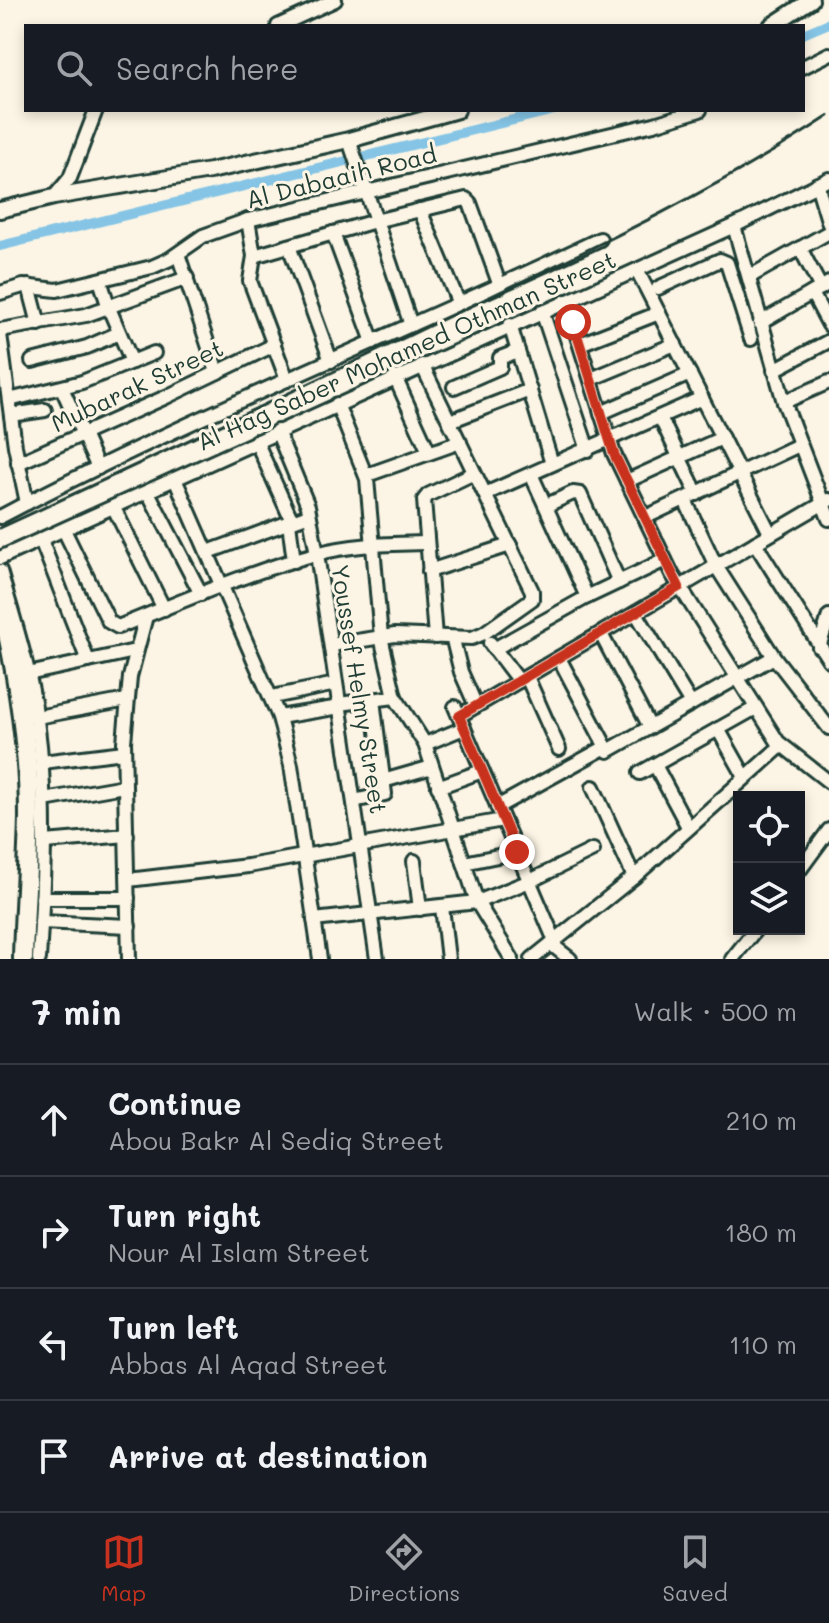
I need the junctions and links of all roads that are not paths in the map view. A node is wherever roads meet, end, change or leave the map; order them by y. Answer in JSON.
{"nodes":[{"id":1,"x":335,"y":0,"type":"edge"},
{"id":2,"x":811,"y":0,"type":"edge"},
{"id":3,"x":282,"y":24,"type":"edge"},
{"id":4,"x":774,"y":24,"type":"edge"},
{"id":5,"x":829,"y":54,"type":"edge"},
{"id":6,"x":805,"y":66,"type":"edge"},
{"id":7,"x":95,"y":112,"type":"edge"},
{"id":8,"x":450,"y":112,"type":"edge"},
{"id":9,"x":693,"y":112,"type":"edge"},
{"id":10,"x":349,"y":140,"type":"junction"},
{"id":11,"x":823,"y":182,"type":"edge"},
{"id":12,"x":365,"y":191,"type":"junction"},
{"id":13,"x":54,"y":197,"type":"junction"},
{"id":14,"x":0,"y":210,"type":"edge"},
{"id":15,"x":420,"y":210,"type":"junction"},
{"id":16,"x":248,"y":220,"type":"junction"},
{"id":17,"x":375,"y":221,"type":"junction"},
{"id":18,"x":829,"y":224,"type":"edge"},
{"id":19,"x":734,"y":226,"type":"junction"},
{"id":20,"x":829,"y":232,"type":"edge"},
{"id":21,"x":333,"y":233,"type":"junction"},
{"id":22,"x":600,"y":239,"type":"dead end"},
{"id":23,"x":289,"y":246,"type":"junction"},
{"id":24,"x":800,"y":248,"type":"junction"},
{"id":25,"x":683,"y":249,"type":"junction"},
{"id":26,"x":178,"y":254,"type":"junction"},
{"id":27,"x":254,"y":256,"type":"junction"},
{"id":28,"x":152,"y":267,"type":"junction"},
{"id":29,"x":637,"y":270,"type":"junction"},
{"id":30,"x":695,"y":271,"type":"junction"},
{"id":31,"x":749,"y":277,"type":"junction"},
{"id":32,"x":187,"y":278,"type":"junction"},
{"id":33,"x":100,"y":280,"type":"junction"},
{"id":34,"x":29,"y":286,"type":"junction"},
{"id":35,"x":500,"y":286,"type":"junction"},
{"id":36,"x":161,"y":288,"type":"junction"},
{"id":37,"x":658,"y":288,"type":"dead end"},
{"id":38,"x":821,"y":288,"type":"edge"},
{"id":39,"x":0,"y":293,"type":"edge"},
{"id":40,"x":566,"y":301,"type":"junction"},
{"id":41,"x":459,"y":304,"type":"junction"},
{"id":42,"x":109,"y":308,"type":"junction"},
{"id":43,"x":542,"y":311,"type":"junction"},
{"id":44,"x":659,"y":313,"type":"junction"},
{"id":45,"x":760,"y":323,"type":"junction"},
{"id":46,"x":39,"y":324,"type":"junction"},
{"id":47,"x":411,"y":325,"type":"junction"},
{"id":48,"x":510,"y":325,"type":"junction"},
{"id":49,"x":829,"y":325,"type":"edge"},
{"id":50,"x":0,"y":332,"type":"edge"},
{"id":51,"x":119,"y":333,"type":"junction"},
{"id":52,"x":751,"y":339,"type":"dead end"},
{"id":53,"x":829,"y":341,"type":"edge"},
{"id":54,"x":373,"y":342,"type":"junction"},
{"id":55,"x":580,"y":344,"type":"junction"},
{"id":56,"x":675,"y":344,"type":"junction"},
{"id":57,"x":274,"y":345,"type":"junction"},
{"id":58,"x":518,"y":351,"type":"junction"},
{"id":59,"x":154,"y":353,"type":"dead end"},
{"id":60,"x":32,"y":361,"type":"dead end"},
{"id":61,"x":331,"y":361,"type":"junction"},
{"id":62,"x":132,"y":362,"type":"junction"},
{"id":63,"x":422,"y":365,"type":"junction"},
{"id":64,"x":774,"y":370,"type":"junction"},
{"id":65,"x":217,"y":372,"type":"junction"},
{"id":66,"x":690,"y":374,"type":"junction"},
{"id":67,"x":395,"y":377,"type":"junction"},
{"id":68,"x":591,"y":379,"type":"junction"},
{"id":69,"x":287,"y":380,"type":"junction"},
{"id":70,"x":829,"y":382,"type":"edge"},
{"id":71,"x":454,"y":387,"type":"dead end"},
{"id":72,"x":62,"y":388,"type":"junction"},
{"id":73,"x":530,"y":390,"type":"junction"},
{"id":74,"x":702,"y":398,"type":"junction"},
{"id":75,"x":9,"y":400,"type":"junction"},
{"id":76,"x":784,"y":402,"type":"junction"},
{"id":77,"x":337,"y":404,"type":"junction"},
{"id":78,"x":45,"y":410,"type":"dead end"},
{"id":79,"x":601,"y":413,"type":"junction"},
{"id":80,"x":11,"y":415,"type":"junction"},
{"id":81,"x":660,"y":417,"type":"junction"},
{"id":82,"x":450,"y":421,"type":"junction"},
{"id":83,"x":277,"y":431,"type":"junction"},
{"id":84,"x":84,"y":434,"type":"junction"},
{"id":85,"x":722,"y":438,"type":"junction"},
{"id":86,"x":256,"y":441,"type":"junction"},
{"id":87,"x":609,"y":441,"type":"junction"},
{"id":88,"x":460,"y":442,"type":"junction"},
{"id":89,"x":799,"y":445,"type":"junction"},
{"id":90,"x":588,"y":450,"type":"junction"},
{"id":91,"x":429,"y":452,"type":"junction"},
{"id":92,"x":680,"y":458,"type":"junction"},
{"id":93,"x":18,"y":463,"type":"junction"},
{"id":94,"x":552,"y":464,"type":"junction"},
{"id":95,"x":98,"y":468,"type":"junction"},
{"id":96,"x":474,"y":473,"type":"junction"},
{"id":97,"x":531,"y":474,"type":"junction"},
{"id":98,"x":740,"y":474,"type":"junction"},
{"id":99,"x":367,"y":475,"type":"junction"},
{"id":100,"x":175,"y":479,"type":"junction"},
{"id":101,"x":627,"y":481,"type":"junction"},
{"id":102,"x":148,"y":492,"type":"junction"},
{"id":103,"x":485,"y":494,"type":"junction"},
{"id":104,"x":691,"y":497,"type":"junction"},
{"id":105,"x":826,"y":502,"type":"edge"},
{"id":106,"x":27,"y":503,"type":"junction"},
{"id":107,"x":547,"y":505,"type":"junction"},
{"id":108,"x":114,"y":508,"type":"junction"},
{"id":109,"x":309,"y":515,"type":"junction"},
{"id":110,"x":0,"y":517,"type":"edge"},
{"id":111,"x":646,"y":517,"type":"junction"},
{"id":112,"x":829,"y":519,"type":"edge"},
{"id":113,"x":291,"y":522,"type":"junction"},
{"id":114,"x":64,"y":530,"type":"junction"},
{"id":115,"x":770,"y":533,"type":"junction"},
{"id":116,"x":41,"y":540,"type":"junction"},
{"id":117,"x":427,"y":543,"type":"junction"},
{"id":118,"x":755,"y":543,"type":"junction"},
{"id":119,"x":373,"y":545,"type":"junction"},
{"id":120,"x":510,"y":545,"type":"junction"},
{"id":121,"x":208,"y":552,"type":"junction"},
{"id":122,"x":317,"y":554,"type":"junction"},
{"id":123,"x":0,"y":558,"type":"edge"},
{"id":124,"x":665,"y":560,"type":"junction"},
{"id":125,"x":294,"y":561,"type":"junction"},
{"id":126,"x":716,"y":566,"type":"junction"},
{"id":127,"x":0,"y":571,"type":"edge"},
{"id":128,"x":429,"y":571,"type":"junction"},
{"id":129,"x":619,"y":582,"type":"junction"},
{"id":130,"x":223,"y":585,"type":"junction"},
{"id":131,"x":679,"y":587,"type":"junction"},
{"id":132,"x":201,"y":594,"type":"junction"},
{"id":133,"x":587,"y":597,"type":"junction"},
{"id":134,"x":0,"y":598,"type":"edge"},
{"id":135,"x":164,"y":609,"type":"junction"},
{"id":136,"x":636,"y":613,"type":"junction"},
{"id":137,"x":146,"y":616,"type":"junction"},
{"id":138,"x":829,"y":616,"type":"edge"},
{"id":139,"x":484,"y":633,"type":"junction"},
{"id":140,"x":601,"y":634,"type":"junction"},
{"id":141,"x":381,"y":637,"type":"junction"},
{"id":142,"x":435,"y":637,"type":"junction"},
{"id":143,"x":453,"y":640,"type":"junction"},
{"id":144,"x":331,"y":645,"type":"junction"},
{"id":145,"x":819,"y":647,"type":"junction"},
{"id":146,"x":494,"y":649,"type":"junction"},
{"id":147,"x":135,"y":651,"type":"junction"},
{"id":148,"x":774,"y":657,"type":"junction"},
{"id":149,"x":559,"y":658,"type":"junction"},
{"id":150,"x":829,"y":660,"type":"edge"},
{"id":151,"x":88,"y":661,"type":"junction"},
{"id":152,"x":28,"y":674,"type":"junction"},
{"id":153,"x":523,"y":679,"type":"junction"},
{"id":154,"x":737,"y":680,"type":"junction"},
{"id":155,"x":336,"y":684,"type":"junction"},
{"id":156,"x":272,"y":697,"type":"junction"},
{"id":157,"x":395,"y":697,"type":"junction"},
{"id":158,"x":127,"y":700,"type":"junction"},
{"id":159,"x":373,"y":700,"type":"junction"},
{"id":160,"x":691,"y":704,"type":"junction"},
{"id":161,"x":340,"y":706,"type":"junction"},
{"id":162,"x":476,"y":706,"type":"junction"},
{"id":163,"x":754,"y":709,"type":"junction"},
{"id":164,"x":37,"y":717,"type":"junction"},
{"id":165,"x":279,"y":717,"type":"junction"},
{"id":166,"x":459,"y":717,"type":"junction"},
{"id":167,"x":650,"y":727,"type":"junction"},
{"id":168,"x":829,"y":728,"type":"edge"},
{"id":169,"x":718,"y":729,"type":"junction"},
{"id":170,"x":425,"y":744,"type":"junction"},
{"id":171,"x":781,"y":746,"type":"junction"},
{"id":172,"x":604,"y":748,"type":"junction"},
{"id":173,"x":559,"y":749,"type":"dead end"},
{"id":174,"x":124,"y":752,"type":"junction"},
{"id":175,"x":42,"y":762,"type":"junction"},
{"id":176,"x":655,"y":765,"type":"junction"},
{"id":177,"x":432,"y":767,"type":"junction"},
{"id":178,"x":482,"y":771,"type":"junction"},
{"id":179,"x":640,"y":773,"type":"dead end"},
{"id":180,"x":745,"y":777,"type":"junction"},
{"id":181,"x":828,"y":780,"type":"edge"},
{"id":182,"x":383,"y":781,"type":"junction"},
{"id":183,"x":124,"y":786,"type":"junction"},
{"id":184,"x":438,"y":787,"type":"junction"},
{"id":185,"x":593,"y":787,"type":"dead end"},
{"id":186,"x":44,"y":800,"type":"junction"},
{"id":187,"x":354,"y":801,"type":"junction"},
{"id":188,"x":497,"y":807,"type":"junction"},
{"id":189,"x":503,"y":820,"type":"junction"},
{"id":190,"x":91,"y":823,"type":"dead end"},
{"id":191,"x":688,"y":827,"type":"junction"},
{"id":192,"x":452,"y":829,"type":"junction"},
{"id":193,"x":829,"y":830,"type":"edge"},
{"id":194,"x":127,"y":835,"type":"junction"},
{"id":195,"x":92,"y":838,"type":"junction"},
{"id":196,"x":45,"y":842,"type":"junction"},
{"id":197,"x":361,"y":846,"type":"junction"},
{"id":198,"x":593,"y":850,"type":"dead end"},
{"id":199,"x":517,"y":852,"type":"junction"},
{"id":200,"x":305,"y":855,"type":"junction"},
{"id":201,"x":414,"y":861,"type":"dead end"},
{"id":202,"x":464,"y":863,"type":"junction"},
{"id":203,"x":805,"y":863,"type":"edge"},
{"id":204,"x":634,"y":877,"type":"junction"},
{"id":205,"x":128,"y":880,"type":"junction"},
{"id":206,"x":530,"y":881,"type":"junction"},
{"id":207,"x":42,"y":898,"type":"junction"},
{"id":208,"x":128,"y":898,"type":"junction"},
{"id":209,"x":477,"y":902,"type":"junction"},
{"id":210,"x":442,"y":907,"type":"junction"},
{"id":211,"x":420,"y":909,"type":"junction"},
{"id":212,"x":371,"y":914,"type":"junction"},
{"id":213,"x":314,"y":920,"type":"junction"},
{"id":214,"x":41,"y":922,"type":"junction"},
{"id":215,"x":129,"y":926,"type":"junction"},
{"id":216,"x":751,"y":935,"type":"edge"},
{"id":217,"x":553,"y":943,"type":"junction"},
{"id":218,"x":735,"y":954,"type":"edge"},
{"id":219,"x":23,"y":959,"type":"edge"},
{"id":220,"x":39,"y":959,"type":"edge"},
{"id":221,"x":48,"y":959,"type":"edge"},
{"id":222,"x":129,"y":959,"type":"edge"},
{"id":223,"x":320,"y":959,"type":"edge"},
{"id":224,"x":377,"y":959,"type":"edge"},
{"id":225,"x":448,"y":959,"type":"edge"},
{"id":226,"x":512,"y":959,"type":"edge"},
{"id":227,"x":532,"y":959,"type":"edge"},
{"id":228,"x":570,"y":959,"type":"edge"}],
"edges":[{"from":1,"to":3,"type":"street"},
{"from":2,"to":4,"type":"main road"},
{"from":5,"to":6,"type":"street"},
{"from":7,"to":13,"type":"street"},
{"from":8,"to":10,"type":"main road"},
{"from":9,"to":12,"type":"street","name":"Al Dabaaih Road"},
{"from":10,"to":12,"type":"street"},
{"from":10,"to":13,"type":"main road"},
{"from":11,"to":18,"type":"street"},
{"from":11,"to":19,"type":"street","name":"Al Hag Saber Mohamed Othman Street"},
{"from":12,"to":16,"type":"street","name":"Al Dabaaih Road"},
{"from":12,"to":17,"type":"street"},
{"from":13,"to":14,"type":"main road"},
{"from":15,"to":17,"type":"street"},
{"from":15,"to":35,"type":"street"},
{"from":15,"to":41,"type":"street"},
{"from":16,"to":26,"type":"street","name":"Al Dabaaih Road"},
{"from":16,"to":27,"type":"street"},
{"from":17,"to":21,"type":"street"},
{"from":17,"to":47,"type":"street"},
{"from":19,"to":25,"type":"street","name":"Al Hag Saber Mohamed Othman Street"},
{"from":19,"to":31,"type":"street"},
{"from":20,"to":24,"type":"street"},
{"from":21,"to":23,"type":"street"},
{"from":21,"to":54,"type":"street"},
{"from":22,"to":35,"type":"street","name":"Al Hag Saber Mohamed Othman Street"},
{"from":23,"to":27,"type":"street"},
{"from":23,"to":61,"type":"street"},
{"from":24,"to":31,"type":"street"},
{"from":24,"to":38,"type":"street"},
{"from":25,"to":29,"type":"street","name":"Al Hag Saber Mohamed Othman Street"},
{"from":25,"to":30,"type":"street"},
{"from":26,"to":28,"type":"street","name":"Al Dabaaih Road"},
{"from":26,"to":32,"type":"street"},
{"from":27,"to":57,"type":"street"},
{"from":28,"to":33,"type":"street","name":"Al Dabaaih Road"},
{"from":28,"to":36,"type":"street"},
{"from":29,"to":40,"type":"street","name":"Al Hag Saber Mohamed Othman Street"},
{"from":29,"to":44,"type":"street"},
{"from":30,"to":37,"type":"street"},
{"from":30,"to":52,"type":"street"},
{"from":31,"to":45,"type":"street"},
{"from":32,"to":36,"type":"street"},
{"from":32,"to":65,"type":"street"},
{"from":33,"to":34,"type":"street","name":"Al Dabaaih Road"},
{"from":33,"to":42,"type":"street"},
{"from":34,"to":39,"type":"street","name":"Al Dabaaih Road"},
{"from":34,"to":46,"type":"street"},
{"from":35,"to":41,"type":"street","name":"Al Hag Saber Mohamed Othman Street"},
{"from":36,"to":42,"type":"street"},
{"from":38,"to":45,"type":"street"},
{"from":38,"to":49,"type":"street"},
{"from":40,"to":43,"type":"street","name":"Al Hag Saber Mohamed Othman Street"},
{"from":40,"to":55,"type":"street"},
{"from":41,"to":47,"type":"street","name":"Al Hag Saber Mohamed Othman Street"},
{"from":42,"to":46,"type":"street"},
{"from":42,"to":51,"type":"street"},
{"from":43,"to":48,"type":"street","name":"Al Hag Saber Mohamed Othman Street"},
{"from":43,"to":90,"type":"street"},
{"from":44,"to":55,"type":"street"},
{"from":44,"to":56,"type":"street"},
{"from":45,"to":64,"type":"street"},
{"from":46,"to":50,"type":"street"},
{"from":47,"to":54,"type":"street","name":"Al Hag Saber Mohamed Othman Street"},
{"from":48,"to":58,"type":"street"},
{"from":48,"to":63,"type":"street","name":"Al Hag Saber Mohamed Othman Street"},
{"from":50,"to":75,"type":"street"},
{"from":51,"to":60,"type":"street"},
{"from":51,"to":62,"type":"street"},
{"from":53,"to":64,"type":"street"},
{"from":54,"to":61,"type":"street","name":"Al Hag Saber Mohamed Othman Street"},
{"from":55,"to":68,"type":"street"},
{"from":56,"to":66,"type":"street"},
{"from":56,"to":68,"type":"street"},
{"from":57,"to":65,"type":"street","name":"Mubarak Street"},
{"from":57,"to":69,"type":"street"},
{"from":58,"to":71,"type":"street"},
{"from":58,"to":73,"type":"street"},
{"from":59,"to":62,"type":"street"},
{"from":61,"to":69,"type":"street","name":"Al Hag Saber Mohamed Othman Street"},
{"from":62,"to":72,"type":"street"},
{"from":63,"to":67,"type":"street","name":"Al Hag Saber Mohamed Othman Street"},
{"from":63,"to":82,"type":"street"},
{"from":64,"to":76,"type":"street"},
{"from":65,"to":84,"type":"street","name":"Mubarak Street"},
{"from":66,"to":74,"type":"street"},
{"from":66,"to":79,"type":"street"},
{"from":67,"to":77,"type":"street","name":"Al Hag Saber Mohamed Othman Street"},
{"from":67,"to":91,"type":"street"},
{"from":68,"to":79,"type":"street"},
{"from":69,"to":95,"type":"street","name":"Al Hag Saber Mohamed Othman Street"},
{"from":70,"to":76,"type":"street"},
{"from":72,"to":75,"type":"street"},
{"from":72,"to":84,"type":"street"},
{"from":73,"to":82,"type":"street"},
{"from":73,"to":94,"type":"street"},
{"from":74,"to":81,"type":"street"},
{"from":74,"to":85,"type":"street"},
{"from":75,"to":80,"type":"street"},
{"from":76,"to":89,"type":"street"},
{"from":77,"to":83,"type":"street","name":"Al Hag Saber Mohamed Othman Street"},
{"from":77,"to":99,"type":"street"},
{"from":78,"to":80,"type":"street"},
{"from":79,"to":87,"type":"street"},
{"from":80,"to":93,"type":"street"},
{"from":81,"to":87,"type":"street"},
{"from":81,"to":92,"type":"street"},
{"from":82,"to":88,"type":"street"},
{"from":83,"to":86,"type":"street","name":"Al Hag Saber Mohamed Othman Street"},
{"from":83,"to":109,"type":"street","name":"Youssef Helmy Street"},
{"from":84,"to":93,"type":"street","name":"Mubarak Street"},
{"from":84,"to":95,"type":"street"},
{"from":85,"to":92,"type":"street"},
{"from":85,"to":98,"type":"street"},
{"from":86,"to":100,"type":"street","name":"Al Hag Saber Mohamed Othman Street"},
{"from":86,"to":113,"type":"street"},
{"from":87,"to":90,"type":"street"},
{"from":87,"to":101,"type":"street"},
{"from":88,"to":91,"type":"street"},
{"from":88,"to":96,"type":"street"},
{"from":89,"to":98,"type":"street"},
{"from":89,"to":105,"type":"street"},
{"from":90,"to":94,"type":"street"},
{"from":91,"to":99,"type":"street"},
{"from":92,"to":101,"type":"street"},
{"from":92,"to":104,"type":"street"},
{"from":93,"to":106,"type":"street"},
{"from":94,"to":97,"type":"street"},
{"from":95,"to":106,"type":"street","name":"Al Hag Saber Mohamed Othman Street"},
{"from":96,"to":103,"type":"street"},
{"from":96,"to":117,"type":"street"},
{"from":97,"to":103,"type":"street"},
{"from":97,"to":107,"type":"street"},
{"from":98,"to":104,"type":"street"},
{"from":98,"to":115,"type":"street"},
{"from":99,"to":119,"type":"street"},
{"from":100,"to":102,"type":"street","name":"Al Hag Saber Mohamed Othman Street"},
{"from":100,"to":121,"type":"street"},
{"from":101,"to":111,"type":"street"},
{"from":102,"to":108,"type":"street","name":"Al Hag Saber Mohamed Othman Street"},
{"from":102,"to":132,"type":"street"},
{"from":103,"to":120,"type":"street"},
{"from":104,"to":111,"type":"street"},
{"from":104,"to":126,"type":"street"},
{"from":105,"to":112,"type":"street"},
{"from":105,"to":115,"type":"street"},
{"from":106,"to":110,"type":"street","name":"Al Hag Saber Mohamed Othman Street"},
{"from":107,"to":129,"type":"street"},
{"from":107,"to":133,"type":"street"},
{"from":108,"to":114,"type":"street","name":"Al Hag Saber Mohamed Othman Street"},
{"from":108,"to":135,"type":"street"},
{"from":109,"to":113,"type":"street"},
{"from":109,"to":122,"type":"street","name":"Youssef Helmy Street"},
{"from":111,"to":124,"type":"street"},
{"from":113,"to":121,"type":"street"},
{"from":113,"to":125,"type":"street"},
{"from":114,"to":116,"type":"street","name":"Al Hag Saber Mohamed Othman Street"},
{"from":114,"to":137,"type":"street"},
{"from":115,"to":118,"type":"street"},
{"from":116,"to":123,"type":"street","name":"Al Hag Saber Mohamed Othman Street"},
{"from":116,"to":151,"type":"street"},
{"from":117,"to":119,"type":"street"},
{"from":117,"to":128,"type":"street"},
{"from":118,"to":126,"type":"street"},
{"from":118,"to":145,"type":"street"},
{"from":119,"to":122,"type":"street"},
{"from":119,"to":141,"type":"street"},
{"from":120,"to":128,"type":"street"},
{"from":120,"to":139,"type":"street"},
{"from":121,"to":130,"type":"street"},
{"from":122,"to":125,"type":"street"},
{"from":122,"to":144,"type":"street","name":"Youssef Helmy Street"},
{"from":124,"to":129,"type":"street"},
{"from":124,"to":131,"type":"street"},
{"from":125,"to":130,"type":"street"},
{"from":126,"to":131,"type":"street"},
{"from":126,"to":148,"type":"street"},
{"from":127,"to":152,"type":"street"},
{"from":128,"to":142,"type":"street"},
{"from":129,"to":133,"type":"street"},
{"from":130,"to":132,"type":"street"},
{"from":130,"to":156,"type":"street"},
{"from":131,"to":136,"type":"street"},
{"from":131,"to":154,"type":"street"},
{"from":132,"to":135,"type":"street"},
{"from":133,"to":146,"type":"street"},
{"from":134,"to":219,"type":"highway"},
{"from":135,"to":137,"type":"street"},
{"from":136,"to":140,"type":"street"},
{"from":136,"to":160,"type":"street"},
{"from":137,"to":147,"type":"street"},
{"from":138,"to":145,"type":"street"},
{"from":139,"to":143,"type":"street"},
{"from":139,"to":146,"type":"street"},
{"from":140,"to":149,"type":"street"},
{"from":140,"to":167,"type":"street"},
{"from":141,"to":142,"type":"street"},
{"from":141,"to":144,"type":"street"},
{"from":141,"to":157,"type":"street"},
{"from":142,"to":143,"type":"street"},
{"from":143,"to":162,"type":"street"},
{"from":144,"to":155,"type":"street","name":"Youssef Helmy Street"},
{"from":145,"to":150,"type":"street"},
{"from":146,"to":153,"type":"street"},
{"from":147,"to":151,"type":"street"},
{"from":147,"to":158,"type":"street"},
{"from":148,"to":154,"type":"street"},
{"from":148,"to":168,"type":"street"},
{"from":149,"to":153,"type":"street"},
{"from":149,"to":172,"type":"street"},
{"from":151,"to":152,"type":"street"},
{"from":152,"to":164,"type":"street"},
{"from":153,"to":162,"type":"street"},
{"from":153,"to":173,"type":"street"},
{"from":154,"to":160,"type":"street"},
{"from":154,"to":163,"type":"street"},
{"from":155,"to":156,"type":"street"},
{"from":155,"to":161,"type":"street","name":"Youssef Helmy Street"},
{"from":156,"to":165,"type":"street"},
{"from":157,"to":159,"type":"street"},
{"from":157,"to":170,"type":"street"},
{"from":158,"to":164,"type":"street"},
{"from":158,"to":174,"type":"street"},
{"from":159,"to":161,"type":"street"},
{"from":159,"to":182,"type":"street"},
{"from":160,"to":167,"type":"street"},
{"from":161,"to":165,"type":"street"},
{"from":161,"to":187,"type":"street","name":"Youssef Helmy Street"},
{"from":162,"to":166,"type":"street"},
{"from":163,"to":169,"type":"street"},
{"from":163,"to":171,"type":"street"},
{"from":164,"to":175,"type":"street"},
{"from":165,"to":200,"type":"street"},
{"from":166,"to":170,"type":"street"},
{"from":166,"to":178,"type":"street"},
{"from":167,"to":172,"type":"street"},
{"from":169,"to":176,"type":"street"},
{"from":169,"to":180,"type":"street"},
{"from":170,"to":177,"type":"street"},
{"from":171,"to":180,"type":"street"},
{"from":171,"to":181,"type":"street"},
{"from":172,"to":188,"type":"street"},
{"from":174,"to":175,"type":"street"},
{"from":174,"to":183,"type":"street"},
{"from":175,"to":186,"type":"street"},
{"from":176,"to":179,"type":"street"},
{"from":176,"to":191,"type":"street"},
{"from":177,"to":182,"type":"street"},
{"from":177,"to":184,"type":"street"},
{"from":178,"to":184,"type":"street"},
{"from":178,"to":188,"type":"street"},
{"from":180,"to":191,"type":"street"},
{"from":182,"to":187,"type":"street"},
{"from":183,"to":186,"type":"street"},
{"from":183,"to":194,"type":"street"},
{"from":184,"to":192,"type":"street"},
{"from":185,"to":204,"type":"street"},
{"from":186,"to":196,"type":"street"},
{"from":187,"to":197,"type":"street","name":"Youssef Helmy Street"},
{"from":188,"to":189,"type":"street"},
{"from":189,"to":192,"type":"street"},
{"from":189,"to":199,"type":"street"},
{"from":190,"to":195,"type":"street"},
{"from":191,"to":204,"type":"street"},
{"from":192,"to":197,"type":"street"},
{"from":192,"to":202,"type":"street"},
{"from":193,"to":203,"type":"street"},
{"from":194,"to":195,"type":"street"},
{"from":194,"to":205,"type":"street"},
{"from":195,"to":196,"type":"street"},
{"from":196,"to":207,"type":"street"},
{"from":197,"to":200,"type":"street"},
{"from":197,"to":212,"type":"street","name":"Youssef Helmy Street"},
{"from":198,"to":206,"type":"street"},
{"from":199,"to":202,"type":"street"},
{"from":199,"to":206,"type":"street"},
{"from":200,"to":205,"type":"street"},
{"from":200,"to":213,"type":"street"},
{"from":201,"to":211,"type":"street"},
{"from":202,"to":209,"type":"street"},
{"from":204,"to":217,"type":"street"},
{"from":205,"to":208,"type":"street"},
{"from":206,"to":209,"type":"street"},
{"from":206,"to":217,"type":"street"},
{"from":207,"to":208,"type":"street"},
{"from":207,"to":214,"type":"street"},
{"from":208,"to":215,"type":"street"},
{"from":209,"to":210,"type":"street"},
{"from":209,"to":226,"type":"street"},
{"from":210,"to":211,"type":"street"},
{"from":210,"to":225,"type":"street"},
{"from":211,"to":212,"type":"street"},
{"from":212,"to":213,"type":"street"},
{"from":212,"to":224,"type":"street","name":"Youssef Helmy Street"},
{"from":213,"to":223,"type":"street"},
{"from":214,"to":215,"type":"street"},
{"from":214,"to":220,"type":"street"},
{"from":215,"to":222,"type":"street"},
{"from":216,"to":218,"type":"street"},
{"from":217,"to":227,"type":"street"},
{"from":217,"to":228,"type":"street"},
{"from":220,"to":221,"type":"street"}]}
